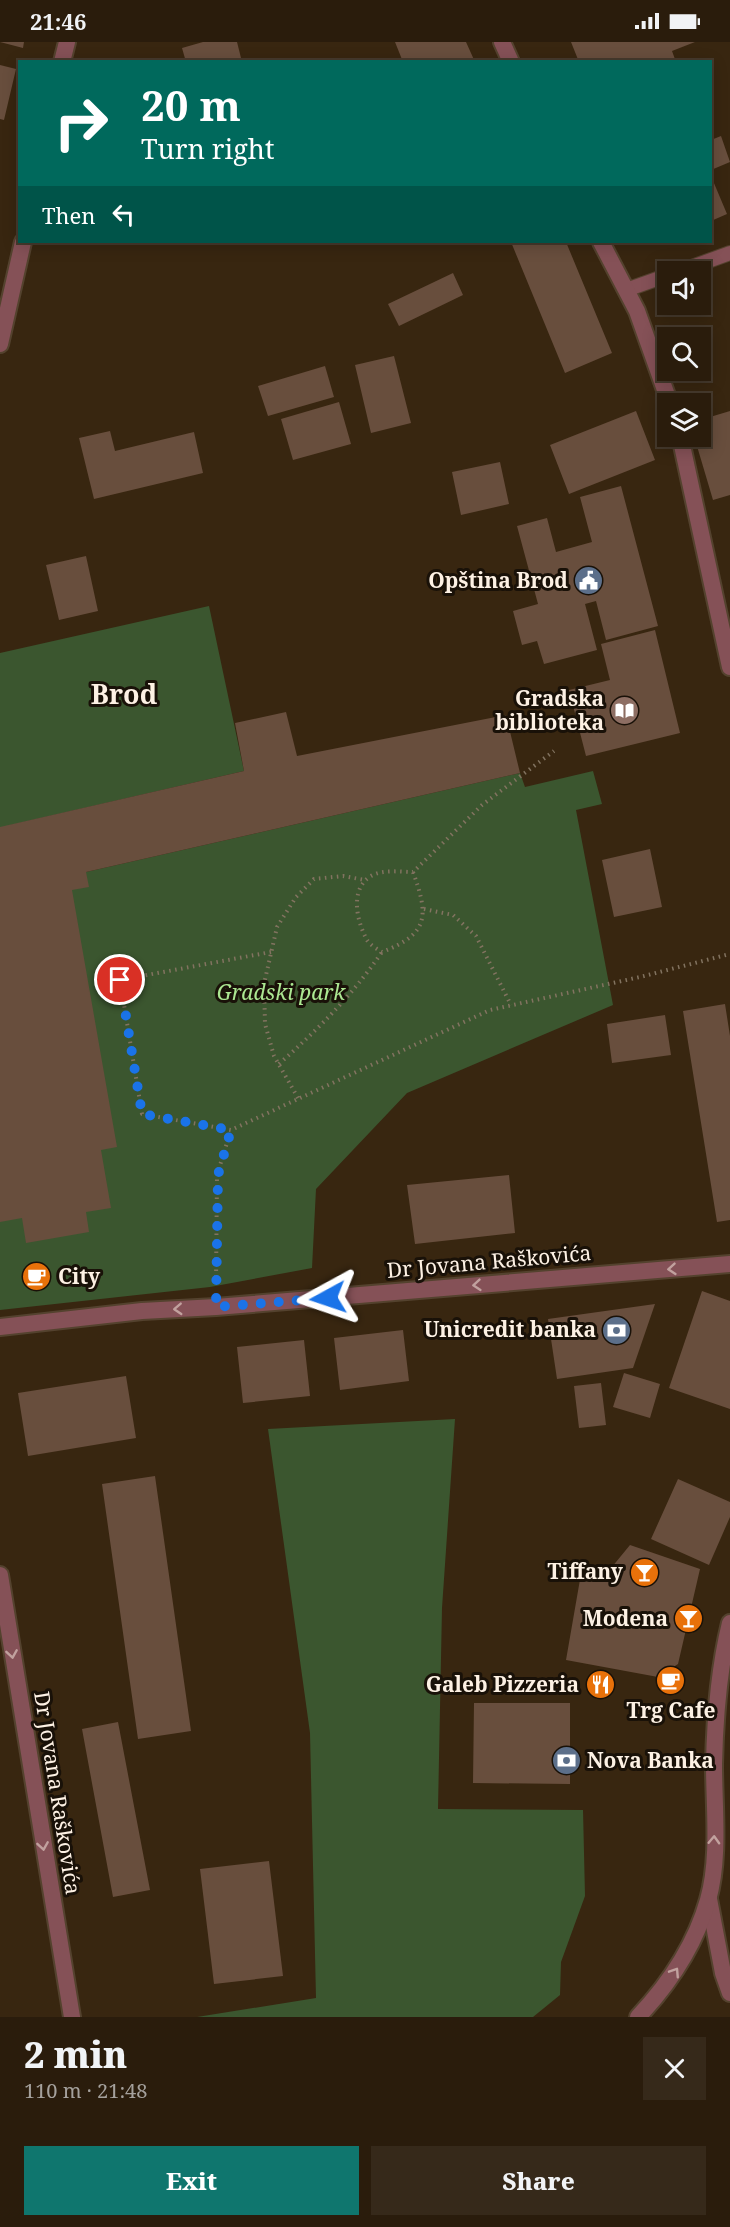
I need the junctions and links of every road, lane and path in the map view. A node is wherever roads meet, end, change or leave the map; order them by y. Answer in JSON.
{"nodes":[{"id":1,"x":67,"y":42,"type":"edge"},
{"id":2,"x":502,"y":42,"type":"edge"},
{"id":3,"x":62,"y":60,"type":"edge"},
{"id":4,"x":510,"y":60,"type":"edge"},
{"id":5,"x":23,"y":243,"type":"edge"},
{"id":6,"x":602,"y":243,"type":"edge"},
{"id":7,"x":730,"y":253,"type":"edge"},
{"id":8,"x":708,"y":261,"type":"edge"},
{"id":9,"x":657,"y":279,"type":"edge"},
{"id":10,"x":626,"y":290,"type":"junction"},
{"id":11,"x":0,"y":344,"type":"edge"},
{"id":12,"x":666,"y":393,"type":"edge"},
{"id":13,"x":682,"y":447,"type":"edge"},
{"id":14,"x":730,"y":667,"type":"edge"},
{"id":15,"x":554,"y":751,"type":"dead end"},
{"id":16,"x":413,"y":872,"type":"junction"},
{"id":17,"x":366,"y":880,"type":"junction"},
{"id":18,"x":424,"y":909,"type":"junction"},
{"id":19,"x":271,"y":952,"type":"junction"},
{"id":20,"x":382,"y":952,"type":"junction"},
{"id":21,"x":730,"y":954,"type":"edge"},
{"id":22,"x":512,"y":1005,"type":"junction"},
{"id":23,"x":279,"y":1064,"type":"junction"},
{"id":24,"x":298,"y":1098,"type":"junction"},
{"id":25,"x":231,"y":1130,"type":"junction"},
{"id":26,"x":730,"y":1264,"type":"edge"},
{"id":27,"x":216,"y":1307,"type":"junction"},
{"id":28,"x":0,"y":1327,"type":"edge"},
{"id":29,"x":0,"y":1575,"type":"edge"},
{"id":30,"x":730,"y":1623,"type":"edge"},
{"id":31,"x":709,"y":1899,"type":"junction"},
{"id":32,"x":730,"y":1993,"type":"edge"},
{"id":33,"x":72,"y":2017,"type":"edge"},
{"id":34,"x":638,"y":2017,"type":"edge"}],
"edges":[{"from":1,"to":3,"type":"street"},
{"from":2,"to":4,"type":"street"},
{"from":5,"to":11,"type":"street"},
{"from":6,"to":10,"type":"street"},
{"from":7,"to":8,"type":"lane"},
{"from":9,"to":10,"type":"lane"},
{"from":10,"to":12,"type":"street"},
{"from":13,"to":14,"type":"street"},
{"from":15,"to":16,"type":"path"},
{"from":16,"to":17,"type":"path"},
{"from":16,"to":18,"type":"path"},
{"from":17,"to":19,"type":"path"},
{"from":17,"to":20,"type":"path"},
{"from":18,"to":20,"type":"path"},
{"from":18,"to":22,"type":"path"},
{"from":19,"to":23,"type":"path"},
{"from":19,"to":25,"type":"path"},
{"from":20,"to":23,"type":"path"},
{"from":21,"to":22,"type":"path"},
{"from":22,"to":24,"type":"path"},
{"from":23,"to":24,"type":"path"},
{"from":24,"to":25,"type":"path"},
{"from":25,"to":27,"type":"path"},
{"from":26,"to":27,"type":"street","name":"Dr Jovana Raškovića","one_way":true},
{"from":27,"to":28,"type":"street","name":"Dr Jovana Raškovića","one_way":true},
{"from":29,"to":33,"type":"street","name":"Dr Jovana Raškovića","one_way":true},
{"from":31,"to":30,"type":"street","one_way":true},
{"from":31,"to":32,"type":"street"},
{"from":34,"to":31,"type":"street","one_way":true}]}
